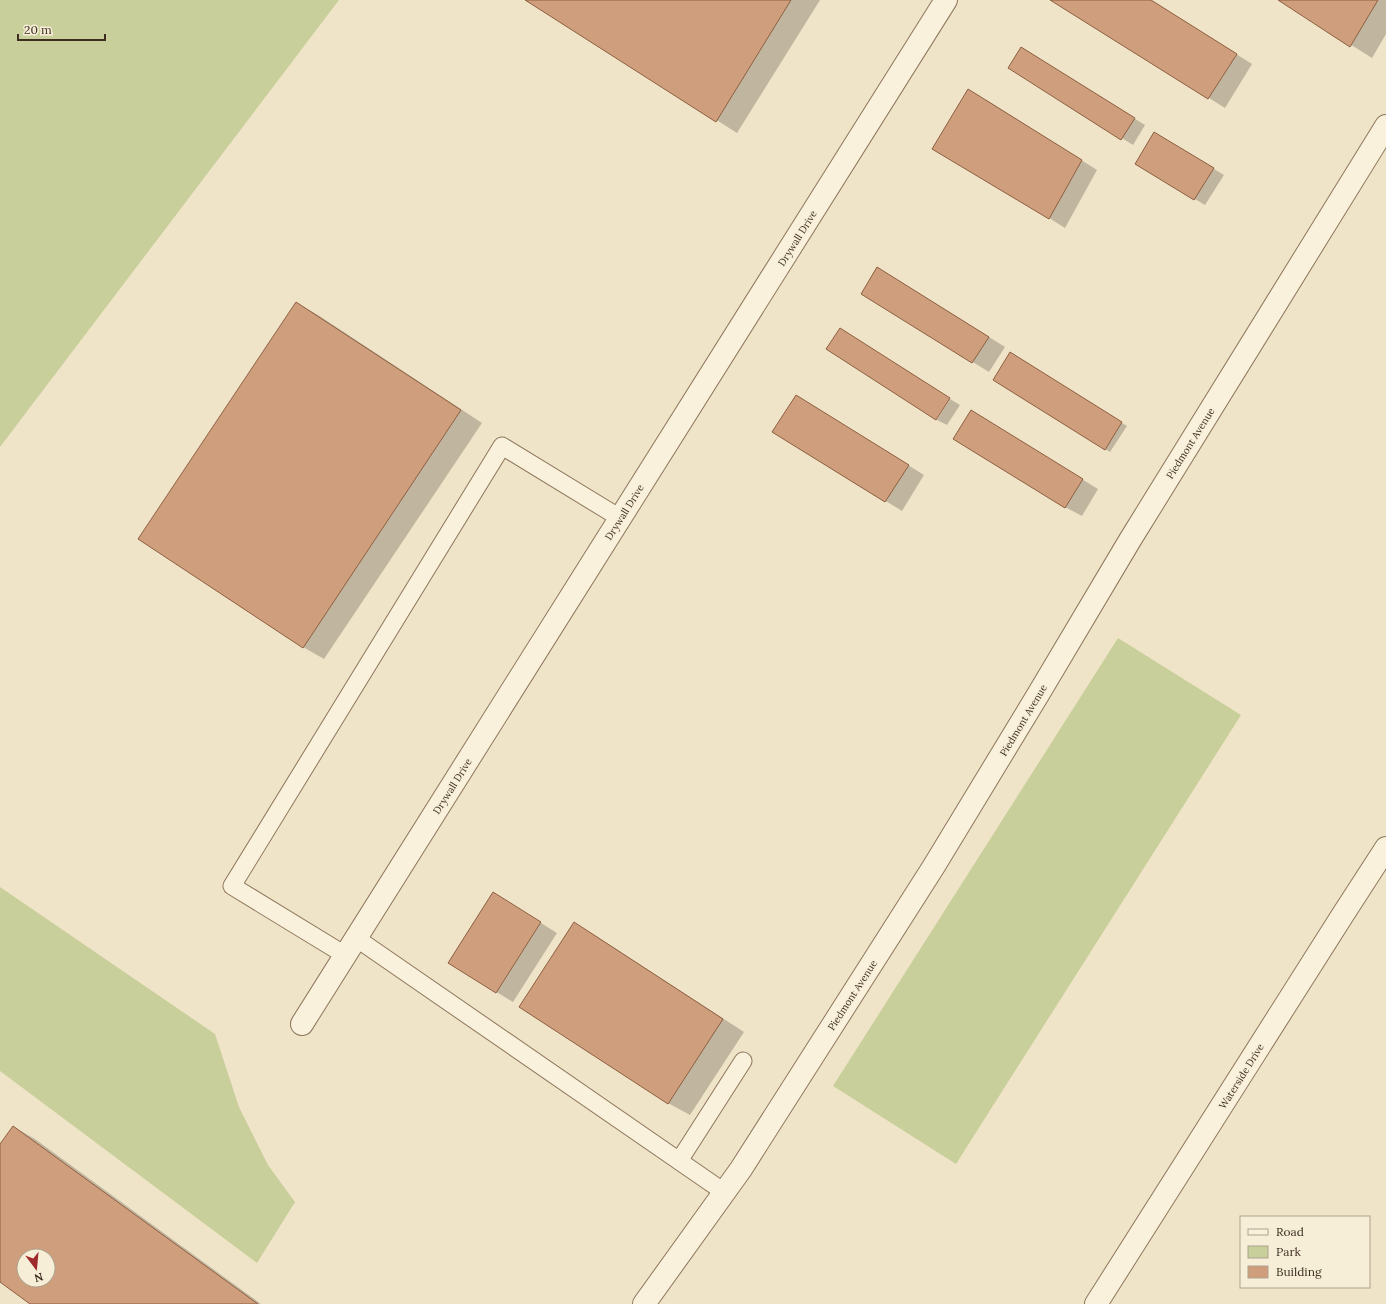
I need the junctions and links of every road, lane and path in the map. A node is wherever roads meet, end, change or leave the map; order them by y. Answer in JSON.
{"nodes":[{"id":1,"x":946,"y":0,"type":"edge"},
{"id":2,"x":1386,"y":126,"type":"edge"},
{"id":3,"x":620,"y":518,"type":"junction"},
{"id":4,"x":1386,"y":848,"type":"edge"},
{"id":5,"x":351,"y":946,"type":"junction"},
{"id":6,"x":302,"y":1024,"type":"dead end"},
{"id":7,"x":744,"y":1061,"type":"dead end"},
{"id":8,"x":679,"y":1161,"type":"junction"},
{"id":9,"x":724,"y":1192,"type":"junction"},
{"id":10,"x":644,"y":1304,"type":"edge"},
{"id":11,"x":1096,"y":1304,"type":"edge"}],
"edges":[{"from":1,"to":3,"type":"street","name":"Drywall Drive"},
{"from":2,"to":9,"type":"street","name":"Piedmont Avenue"},
{"from":3,"to":5,"type":"street","name":"Drywall Drive"},
{"from":3,"to":5,"type":"lane"},
{"from":4,"to":11,"type":"street","name":"Waterside Drive"},
{"from":5,"to":6,"type":"street","name":"Drywall Drive"},
{"from":5,"to":8,"type":"lane"},
{"from":7,"to":8,"type":"lane"},
{"from":8,"to":9,"type":"lane"},
{"from":9,"to":10,"type":"street","name":"Piedmont Avenue"}]}
